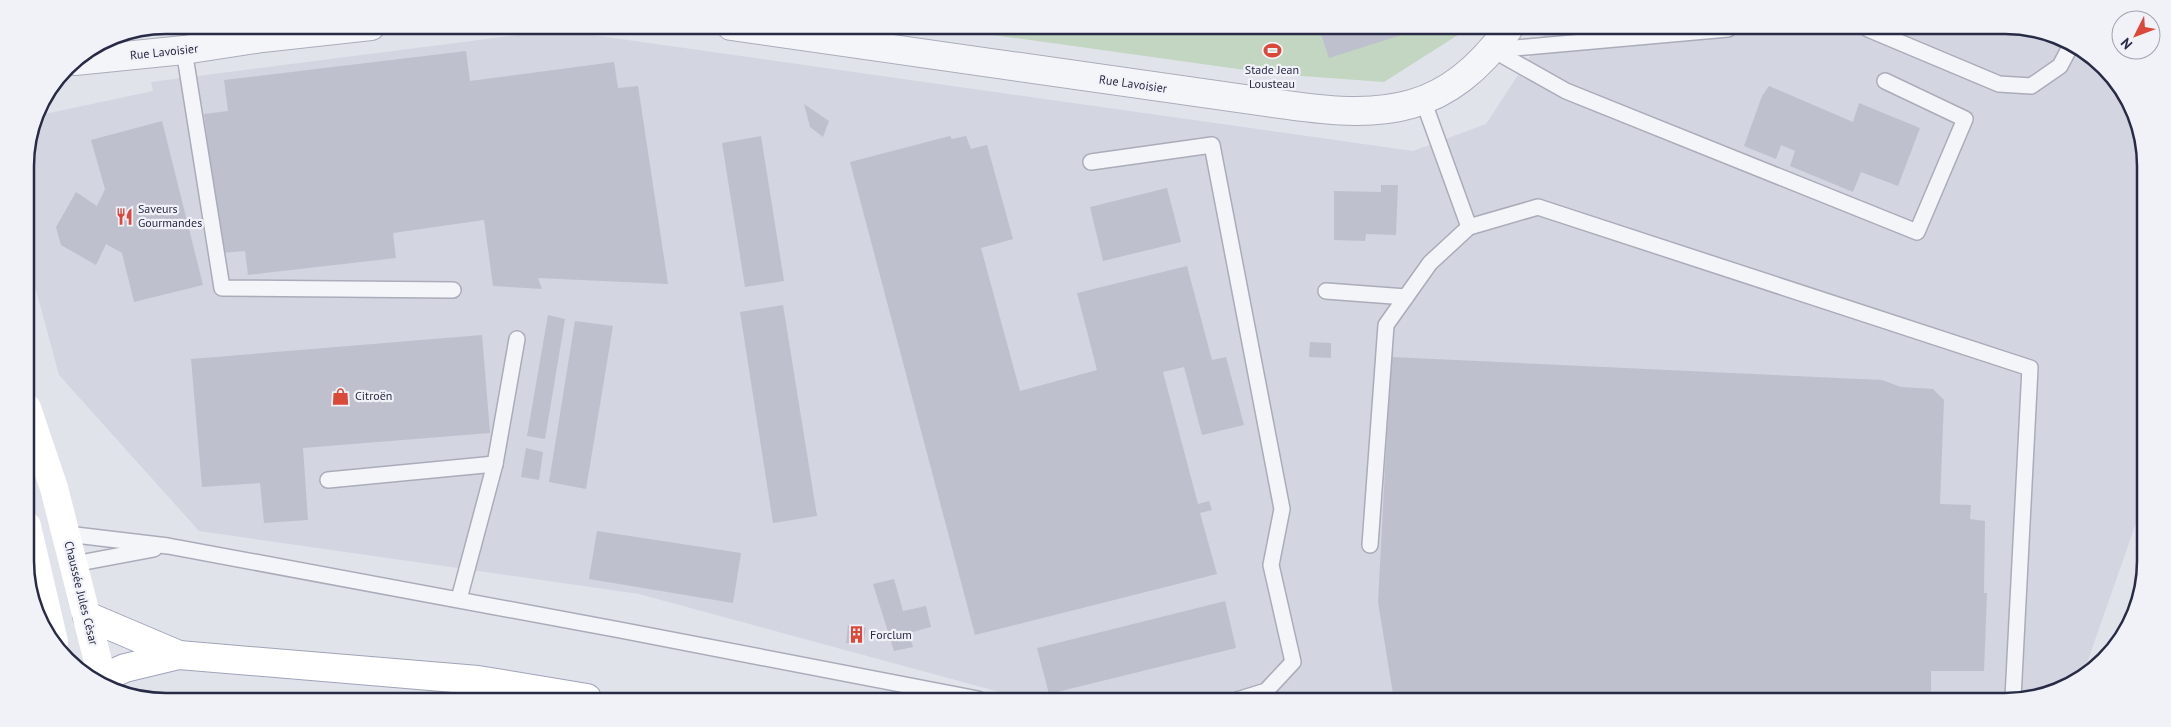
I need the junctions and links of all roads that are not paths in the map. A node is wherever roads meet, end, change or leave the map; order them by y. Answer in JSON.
{"nodes":[{"id":1,"x":298,"y":34,"type":"edge"},
{"id":2,"x":786,"y":34,"type":"edge"},
{"id":3,"x":1614,"y":34,"type":"edge"},
{"id":4,"x":1880,"y":34,"type":"edge"},
{"id":5,"x":1501,"y":39,"type":"edge"},
{"id":6,"x":184,"y":50,"type":"junction"},
{"id":7,"x":2069,"y":50,"type":"edge"},
{"id":8,"x":88,"y":59,"type":"edge"},
{"id":9,"x":1886,"y":80,"type":"dead end"},
{"id":10,"x":1424,"y":100,"type":"junction"},
{"id":11,"x":1092,"y":162,"type":"dead end"},
{"id":12,"x":1469,"y":227,"type":"junction"},
{"id":13,"x":453,"y":290,"type":"dead end"},
{"id":14,"x":1326,"y":291,"type":"dead end"},
{"id":15,"x":1406,"y":297,"type":"junction"},
{"id":16,"x":517,"y":339,"type":"dead end"},
{"id":17,"x":34,"y":427,"type":"edge"},
{"id":18,"x":496,"y":464,"type":"junction"},
{"id":19,"x":328,"y":480,"type":"dead end"},
{"id":20,"x":34,"y":531,"type":"edge"},
{"id":21,"x":67,"y":534,"type":"junction"},
{"id":22,"x":1370,"y":544,"type":"dead end"},
{"id":23,"x":168,"y":546,"type":"junction"},
{"id":24,"x":74,"y":564,"type":"junction"},
{"id":25,"x":34,"y":567,"type":"edge"},
{"id":26,"x":35,"y":576,"type":"edge"},
{"id":27,"x":459,"y":599,"type":"junction"},
{"id":28,"x":87,"y":616,"type":"junction"},
{"id":29,"x":47,"y":619,"type":"edge"},
{"id":30,"x":179,"y":655,"type":"junction"},
{"id":31,"x":101,"y":677,"type":"edge"},
{"id":32,"x":105,"y":678,"type":"edge"},
{"id":33,"x":557,"y":693,"type":"edge"},
{"id":34,"x":947,"y":693,"type":"edge"},
{"id":35,"x":1260,"y":693,"type":"edge"},
{"id":36,"x":2013,"y":693,"type":"edge"}],
"edges":[{"from":1,"to":6,"type":"street","name":"Rue Lavoisier"},
{"from":2,"to":10,"type":"street","name":"Rue Lavoisier"},
{"from":3,"to":5,"type":"lane"},
{"from":4,"to":7,"type":"lane"},
{"from":5,"to":9,"type":"lane"},
{"from":5,"to":10,"type":"street","name":"Rue Lavoisier"},
{"from":6,"to":8,"type":"street","name":"Rue Lavoisier"},
{"from":6,"to":13,"type":"lane"},
{"from":10,"to":12,"type":"lane"},
{"from":11,"to":35,"type":"lane"},
{"from":12,"to":15,"type":"lane"},
{"from":12,"to":36,"type":"lane"},
{"from":14,"to":15,"type":"lane"},
{"from":15,"to":22,"type":"lane"},
{"from":16,"to":18,"type":"lane"},
{"from":17,"to":21,"type":"main road","name":"Chaussée Jules Cèsar"},
{"from":18,"to":19,"type":"lane"},
{"from":18,"to":27,"type":"lane"},
{"from":20,"to":21,"type":"main road"},
{"from":21,"to":23,"type":"lane"},
{"from":21,"to":24,"type":"main road","name":"Chaussée Jules Cèsar"},
{"from":23,"to":24,"type":"lane"},
{"from":23,"to":27,"type":"lane"},
{"from":24,"to":25,"type":"main road"},
{"from":24,"to":28,"type":"main road","name":"Chaussée Jules Cèsar"},
{"from":26,"to":29,"type":"main road"},
{"from":27,"to":34,"type":"lane"},
{"from":28,"to":30,"type":"main road"},
{"from":28,"to":31,"type":"main road","name":"Chaussée Jules Cèsar"},
{"from":30,"to":32,"type":"main road"},
{"from":30,"to":33,"type":"main road"}]}
